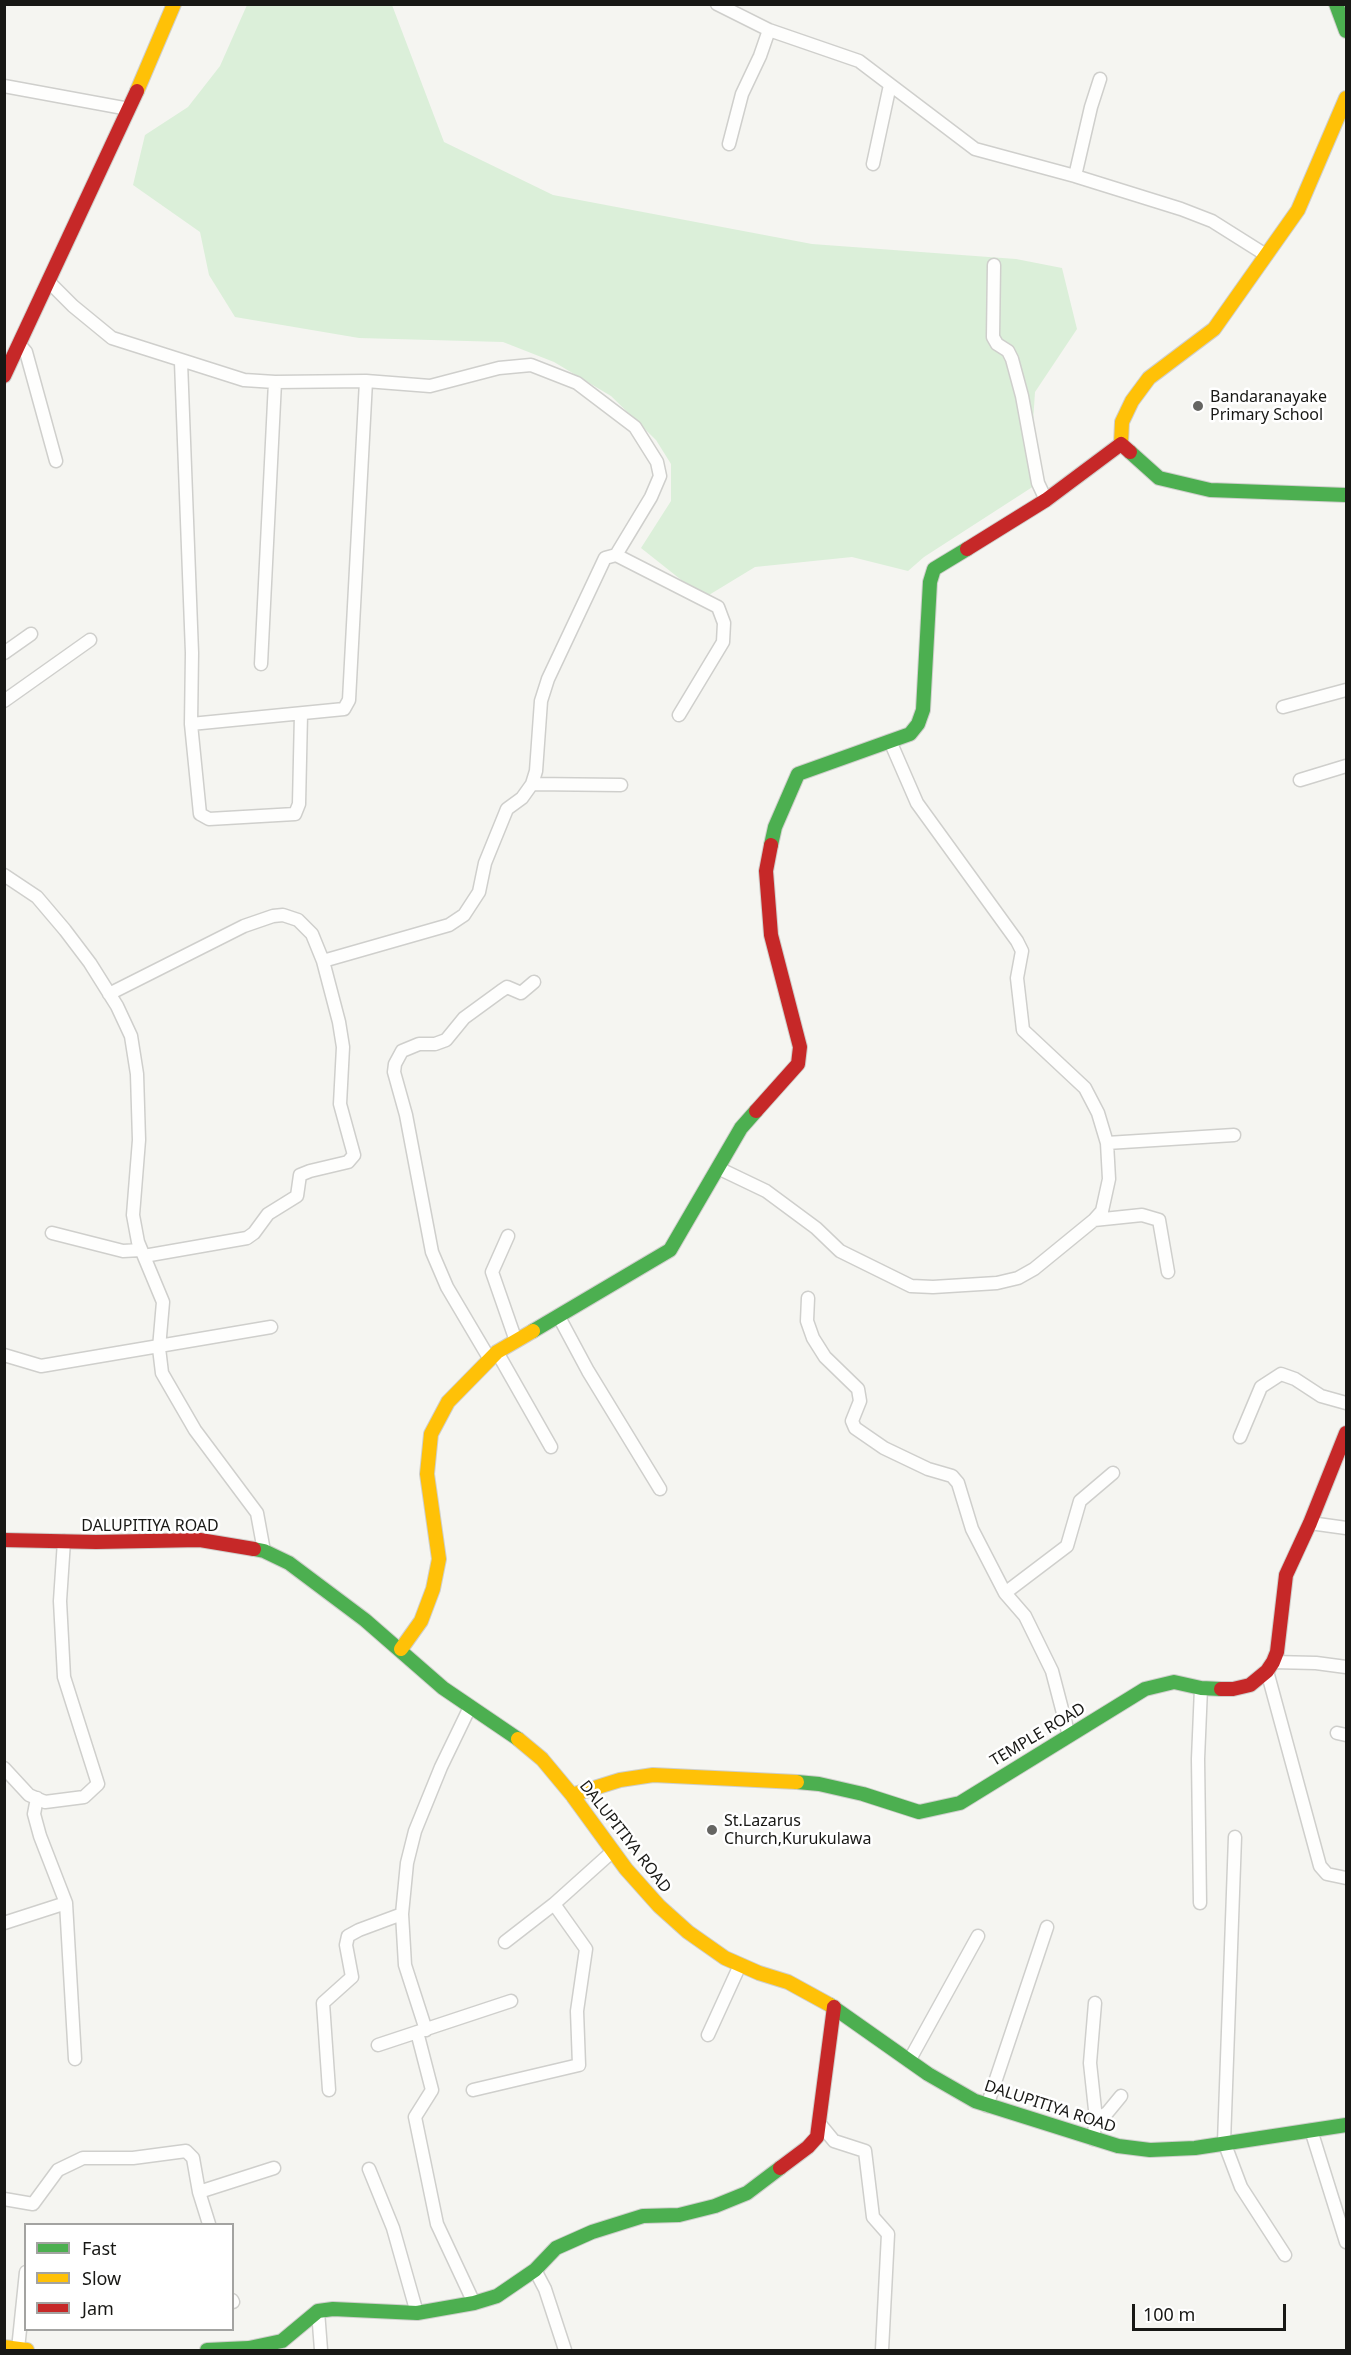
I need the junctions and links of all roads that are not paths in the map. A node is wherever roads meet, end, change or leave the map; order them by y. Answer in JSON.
{"nodes":[{"id":1,"x":174,"y":4,"type":"edge"},
{"id":2,"x":717,"y":4,"type":"edge"},
{"id":3,"x":1336,"y":4,"type":"edge"},
{"id":4,"x":769,"y":30,"type":"junction"},
{"id":5,"x":1347,"y":31,"type":"edge"},
{"id":6,"x":1100,"y":80,"type":"dead end"},
{"id":7,"x":890,"y":85,"type":"junction"},
{"id":8,"x":4,"y":86,"type":"edge"},
{"id":9,"x":1347,"y":98,"type":"edge"},
{"id":10,"x":129,"y":109,"type":"junction"},
{"id":11,"x":729,"y":144,"type":"dead end"},
{"id":12,"x":873,"y":164,"type":"dead end"},
{"id":13,"x":1075,"y":176,"type":"junction"},
{"id":14,"x":1266,"y":255,"type":"junction"},
{"id":15,"x":994,"y":265,"type":"dead end"},
{"id":16,"x":48,"y":281,"type":"junction"},
{"id":17,"x":20,"y":344,"type":"junction"},
{"id":18,"x":182,"y":362,"type":"junction"},
{"id":19,"x":4,"y":376,"type":"edge"},
{"id":20,"x":366,"y":381,"type":"junction"},
{"id":21,"x":275,"y":382,"type":"junction"},
{"id":22,"x":1121,"y":444,"type":"junction"},
{"id":23,"x":56,"y":461,"type":"dead end"},
{"id":24,"x":1347,"y":495,"type":"edge"},
{"id":25,"x":1046,"y":500,"type":"junction"},
{"id":26,"x":616,"y":555,"type":"junction"},
{"id":27,"x":31,"y":634,"type":"dead end"},
{"id":28,"x":90,"y":640,"type":"dead end"},
{"id":29,"x":4,"y":653,"type":"edge"},
{"id":30,"x":261,"y":664,"type":"dead end"},
{"id":31,"x":1347,"y":690,"type":"edge"},
{"id":32,"x":4,"y":701,"type":"edge"},
{"id":33,"x":1283,"y":707,"type":"dead end"},
{"id":34,"x":301,"y":714,"type":"junction"},
{"id":35,"x":679,"y":715,"type":"dead end"},
{"id":36,"x":191,"y":724,"type":"junction"},
{"id":37,"x":890,"y":741,"type":"junction"},
{"id":38,"x":1347,"y":766,"type":"edge"},
{"id":39,"x":1300,"y":780,"type":"dead end"},
{"id":40,"x":532,"y":784,"type":"junction"},
{"id":41,"x":621,"y":785,"type":"dead end"},
{"id":42,"x":4,"y":875,"type":"edge"},
{"id":43,"x":323,"y":961,"type":"junction"},
{"id":44,"x":534,"y":982,"type":"dead end"},
{"id":45,"x":110,"y":994,"type":"junction"},
{"id":46,"x":1234,"y":1135,"type":"dead end"},
{"id":47,"x":1107,"y":1143,"type":"junction"},
{"id":48,"x":718,"y":1168,"type":"junction"},
{"id":49,"x":1094,"y":1220,"type":"junction"},
{"id":50,"x":52,"y":1233,"type":"dead end"},
{"id":51,"x":508,"y":1236,"type":"dead end"},
{"id":52,"x":143,"y":1253,"type":"junction"},
{"id":53,"x":1168,"y":1272,"type":"dead end"},
{"id":54,"x":808,"y":1298,"type":"dead end"},
{"id":55,"x":559,"y":1317,"type":"junction"},
{"id":56,"x":272,"y":1327,"type":"dead end"},
{"id":57,"x":516,"y":1341,"type":"junction"},
{"id":58,"x":159,"y":1348,"type":"junction"},
{"id":59,"x":4,"y":1355,"type":"edge"},
{"id":60,"x":493,"y":1355,"type":"junction"},
{"id":61,"x":1347,"y":1403,"type":"edge"},
{"id":62,"x":1347,"y":1432,"type":"edge"},
{"id":63,"x":1240,"y":1437,"type":"dead end"},
{"id":64,"x":551,"y":1448,"type":"dead end"},
{"id":65,"x":1340,"y":1464,"type":"edge"},
{"id":66,"x":1113,"y":1473,"type":"dead end"},
{"id":67,"x":660,"y":1489,"type":"dead end"},
{"id":68,"x":1310,"y":1523,"type":"junction"},
{"id":69,"x":1347,"y":1528,"type":"edge"},
{"id":70,"x":4,"y":1540,"type":"edge"},
{"id":71,"x":64,"y":1541,"type":"junction"},
{"id":72,"x":264,"y":1551,"type":"junction"},
{"id":73,"x":1005,"y":1593,"type":"junction"},
{"id":74,"x":401,"y":1650,"type":"junction"},
{"id":75,"x":1270,"y":1666,"type":"junction"},
{"id":76,"x":1347,"y":1667,"type":"edge"},
{"id":77,"x":1201,"y":1688,"type":"junction"},
{"id":78,"x":470,"y":1707,"type":"junction"},
{"id":79,"x":1069,"y":1736,"type":"junction"},
{"id":80,"x":4,"y":1768,"type":"edge"},
{"id":81,"x":572,"y":1795,"type":"junction"},
{"id":82,"x":37,"y":1798,"type":"junction"},
{"id":83,"x":1235,"y":1837,"type":"dead end"},
{"id":84,"x":613,"y":1851,"type":"junction"},
{"id":85,"x":1347,"y":1878,"type":"edge"},
{"id":86,"x":66,"y":1902,"type":"junction"},
{"id":87,"x":1200,"y":1903,"type":"dead end"},
{"id":88,"x":554,"y":1904,"type":"junction"},
{"id":89,"x":402,"y":1914,"type":"junction"},
{"id":90,"x":4,"y":1923,"type":"edge"},
{"id":91,"x":1047,"y":1927,"type":"dead end"},
{"id":92,"x":978,"y":1936,"type":"dead end"},
{"id":93,"x":505,"y":1942,"type":"dead end"},
{"id":94,"x":740,"y":1965,"type":"junction"},
{"id":95,"x":511,"y":2001,"type":"dead end"},
{"id":96,"x":1095,"y":2003,"type":"dead end"},
{"id":97,"x":834,"y":2007,"type":"junction"},
{"id":98,"x":422,"y":2031,"type":"junction"},
{"id":99,"x":708,"y":2035,"type":"dead end"},
{"id":100,"x":378,"y":2045,"type":"dead end"},
{"id":101,"x":75,"y":2059,"type":"dead end"},
{"id":102,"x":909,"y":2061,"type":"junction"},
{"id":103,"x":329,"y":2090,"type":"dead end"},
{"id":104,"x":473,"y":2090,"type":"dead end"},
{"id":105,"x":1121,"y":2096,"type":"dead end"},
{"id":106,"x":987,"y":2106,"type":"junction"},
{"id":107,"x":1096,"y":2119,"type":"junction"},
{"id":108,"x":820,"y":2124,"type":"junction"},
{"id":109,"x":1347,"y":2126,"type":"edge"},
{"id":110,"x":1311,"y":2130,"type":"junction"},
{"id":111,"x":1093,"y":2139,"type":"junction"},
{"id":112,"x":1224,"y":2142,"type":"junction"},
{"id":113,"x":274,"y":2168,"type":"dead end"},
{"id":114,"x":369,"y":2169,"type":"dead end"},
{"id":115,"x":199,"y":2192,"type":"junction"},
{"id":116,"x":4,"y":2199,"type":"edge"},
{"id":117,"x":209,"y":2223,"type":"edge"},
{"id":118,"x":1347,"y":2242,"type":"edge"},
{"id":119,"x":1285,"y":2255,"type":"dead end"},
{"id":120,"x":535,"y":2270,"type":"junction"},
{"id":121,"x":24,"y":2287,"type":"edge"},
{"id":122,"x":474,"y":2303,"type":"junction"},
{"id":123,"x":318,"y":2311,"type":"junction"},
{"id":124,"x":417,"y":2313,"type":"junction"},
{"id":125,"x":16,"y":2349,"type":"edge"},
{"id":126,"x":207,"y":2350,"type":"edge"},
{"id":127,"x":321,"y":2350,"type":"edge"},
{"id":128,"x":565,"y":2350,"type":"edge"},
{"id":129,"x":882,"y":2350,"type":"edge"}],
"edges":[{"from":1,"to":10,"type":"street"},
{"from":2,"to":4,"type":"street"},
{"from":3,"to":5,"type":"street"},
{"from":4,"to":7,"type":"street"},
{"from":4,"to":11,"type":"street"},
{"from":6,"to":13,"type":"street"},
{"from":7,"to":12,"type":"street"},
{"from":7,"to":13,"type":"street"},
{"from":8,"to":10,"type":"street"},
{"from":9,"to":14,"type":"street"},
{"from":10,"to":16,"type":"street"},
{"from":13,"to":14,"type":"street"},
{"from":14,"to":22,"type":"street"},
{"from":15,"to":25,"type":"street"},
{"from":16,"to":17,"type":"street"},
{"from":16,"to":18,"type":"street"},
{"from":17,"to":19,"type":"street"},
{"from":17,"to":23,"type":"street"},
{"from":18,"to":21,"type":"street"},
{"from":18,"to":36,"type":"street"},
{"from":20,"to":21,"type":"street"},
{"from":20,"to":26,"type":"street"},
{"from":20,"to":34,"type":"street"},
{"from":21,"to":30,"type":"street"},
{"from":22,"to":24,"type":"street"},
{"from":22,"to":25,"type":"street"},
{"from":25,"to":37,"type":"street"},
{"from":26,"to":35,"type":"street"},
{"from":26,"to":40,"type":"street"},
{"from":27,"to":29,"type":"street"},
{"from":28,"to":32,"type":"street"},
{"from":31,"to":33,"type":"street"},
{"from":34,"to":36,"type":"street"},
{"from":34,"to":36,"type":"street"},
{"from":37,"to":47,"type":"street"},
{"from":37,"to":48,"type":"street"},
{"from":38,"to":39,"type":"street"},
{"from":40,"to":41,"type":"street"},
{"from":40,"to":43,"type":"street"},
{"from":42,"to":45,"type":"street"},
{"from":43,"to":45,"type":"street"},
{"from":43,"to":52,"type":"street"},
{"from":44,"to":60,"type":"street"},
{"from":45,"to":52,"type":"street"},
{"from":46,"to":47,"type":"street"},
{"from":47,"to":49,"type":"street"},
{"from":48,"to":49,"type":"street"},
{"from":48,"to":55,"type":"street"},
{"from":49,"to":53,"type":"street"},
{"from":50,"to":52,"type":"street"},
{"from":51,"to":57,"type":"street"},
{"from":52,"to":58,"type":"street"},
{"from":54,"to":73,"type":"street"},
{"from":55,"to":57,"type":"street"},
{"from":55,"to":67,"type":"street"},
{"from":56,"to":58,"type":"street"},
{"from":57,"to":60,"type":"street"},
{"from":58,"to":59,"type":"street"},
{"from":58,"to":72,"type":"street"},
{"from":60,"to":64,"type":"street"},
{"from":60,"to":74,"type":"street"},
{"from":61,"to":63,"type":"street"},
{"from":62,"to":65,"type":"street"},
{"from":65,"to":68,"type":"street"},
{"from":66,"to":73,"type":"street"},
{"from":68,"to":69,"type":"street"},
{"from":68,"to":75,"type":"street"},
{"from":70,"to":71,"type":"street","name":"DALUPITIYA ROAD"},
{"from":71,"to":72,"type":"street","name":"DALUPITIYA ROAD"},
{"from":71,"to":82,"type":"street"},
{"from":72,"to":74,"type":"street","name":"DALUPITIYA ROAD"},
{"from":73,"to":79,"type":"street"},
{"from":74,"to":78,"type":"street","name":"DALUPITIYA ROAD"},
{"from":75,"to":76,"type":"street"},
{"from":75,"to":77,"type":"street","name":"TEMPLE ROAD"},
{"from":75,"to":85,"type":"street"},
{"from":77,"to":79,"type":"street","name":"TEMPLE ROAD"},
{"from":77,"to":87,"type":"street"},
{"from":78,"to":81,"type":"street","name":"DALUPITIYA ROAD"},
{"from":78,"to":89,"type":"street"},
{"from":79,"to":81,"type":"street","name":"TEMPLE ROAD"},
{"from":80,"to":82,"type":"street"},
{"from":81,"to":84,"type":"street","name":"DALUPITIYA ROAD"},
{"from":82,"to":86,"type":"street"},
{"from":83,"to":112,"type":"street"},
{"from":84,"to":88,"type":"street"},
{"from":84,"to":94,"type":"street","name":"DALUPITIYA ROAD"},
{"from":86,"to":90,"type":"street"},
{"from":86,"to":101,"type":"street"},
{"from":88,"to":93,"type":"street"},
{"from":88,"to":104,"type":"street"},
{"from":89,"to":98,"type":"street"},
{"from":89,"to":103,"type":"street"},
{"from":91,"to":106,"type":"street"},
{"from":92,"to":102,"type":"street"},
{"from":94,"to":97,"type":"street","name":"DALUPITIYA ROAD"},
{"from":94,"to":99,"type":"street"},
{"from":95,"to":98,"type":"street"},
{"from":96,"to":107,"type":"street"},
{"from":97,"to":102,"type":"street","name":"DALUPITIYA ROAD"},
{"from":97,"to":108,"type":"street"},
{"from":98,"to":100,"type":"street"},
{"from":98,"to":122,"type":"street"},
{"from":102,"to":106,"type":"street","name":"DALUPITIYA ROAD"},
{"from":105,"to":107,"type":"street"},
{"from":106,"to":111,"type":"street","name":"DALUPITIYA ROAD"},
{"from":107,"to":111,"type":"street"},
{"from":108,"to":120,"type":"street"},
{"from":108,"to":129,"type":"street"},
{"from":109,"to":110,"type":"street","name":"DALUPITIYA ROAD"},
{"from":110,"to":112,"type":"street","name":"DALUPITIYA ROAD"},
{"from":110,"to":118,"type":"street"},
{"from":111,"to":112,"type":"street","name":"DALUPITIYA ROAD"},
{"from":112,"to":119,"type":"street"},
{"from":113,"to":115,"type":"street"},
{"from":114,"to":124,"type":"street"},
{"from":115,"to":116,"type":"street"},
{"from":115,"to":117,"type":"street"},
{"from":120,"to":122,"type":"street"},
{"from":120,"to":128,"type":"street"},
{"from":121,"to":125,"type":"street"},
{"from":122,"to":124,"type":"street"},
{"from":123,"to":124,"type":"street"},
{"from":123,"to":126,"type":"street"},
{"from":123,"to":127,"type":"street"}]}
